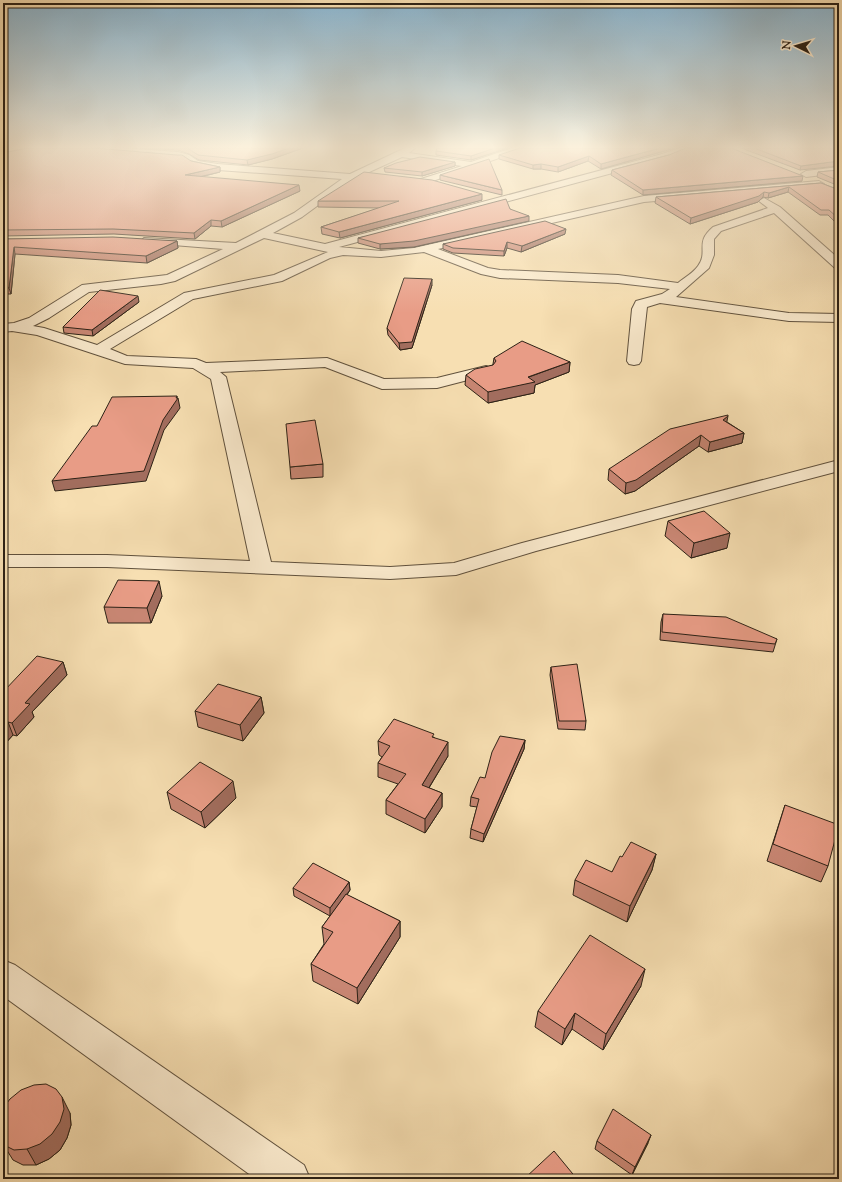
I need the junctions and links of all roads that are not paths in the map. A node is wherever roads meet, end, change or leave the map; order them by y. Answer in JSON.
{"nodes":[{"id":1,"x":315,"y":203,"type":"edge"},
{"id":2,"x":488,"y":203,"type":"edge"},
{"id":3,"x":625,"y":203,"type":"edge"},
{"id":4,"x":768,"y":203,"type":"edge"},
{"id":5,"x":776,"y":209,"type":"junction"},
{"id":6,"x":263,"y":234,"type":"junction"},
{"id":7,"x":137,"y":240,"type":"edge"},
{"id":8,"x":237,"y":246,"type":"junction"},
{"id":9,"x":324,"y":247,"type":"junction"},
{"id":10,"x":424,"y":248,"type":"junction"},
{"id":11,"x":342,"y":251,"type":"junction"},
{"id":12,"x":839,"y":266,"type":"edge"},
{"id":13,"x":681,"y":287,"type":"junction"},
{"id":14,"x":660,"y":299,"type":"junction"},
{"id":15,"x":839,"y":318,"type":"edge"},
{"id":16,"x":9,"y":328,"type":"edge"},
{"id":17,"x":99,"y":350,"type":"junction"},
{"id":18,"x":634,"y":361,"type":"dead end"},
{"id":19,"x":203,"y":368,"type":"junction"},
{"id":20,"x":486,"y":371,"type":"edge"},
{"id":21,"x":839,"y":465,"type":"edge"},
{"id":22,"x":3,"y":561,"type":"edge"},
{"id":23,"x":262,"y":567,"type":"junction"},
{"id":24,"x":3,"y":976,"type":"edge"},
{"id":25,"x":290,"y":1179,"type":"edge"}],
"edges":[{"from":1,"to":6,"type":"street"},
{"from":2,"to":9,"type":"street"},
{"from":3,"to":10,"type":"street"},
{"from":4,"to":5,"type":"street"},
{"from":5,"to":12,"type":"street"},
{"from":5,"to":13,"type":"street"},
{"from":6,"to":8,"type":"street"},
{"from":6,"to":9,"type":"street"},
{"from":7,"to":8,"type":"street"},
{"from":8,"to":16,"type":"street"},
{"from":9,"to":11,"type":"street"},
{"from":10,"to":11,"type":"street"},
{"from":10,"to":13,"type":"street"},
{"from":11,"to":17,"type":"street"},
{"from":13,"to":14,"type":"street"},
{"from":14,"to":15,"type":"street"},
{"from":14,"to":18,"type":"street"},
{"from":16,"to":17,"type":"street"},
{"from":17,"to":19,"type":"street"},
{"from":19,"to":20,"type":"street"},
{"from":19,"to":23,"type":"street"},
{"from":21,"to":23,"type":"street"},
{"from":22,"to":23,"type":"street"},
{"from":24,"to":25,"type":"street"}]}
